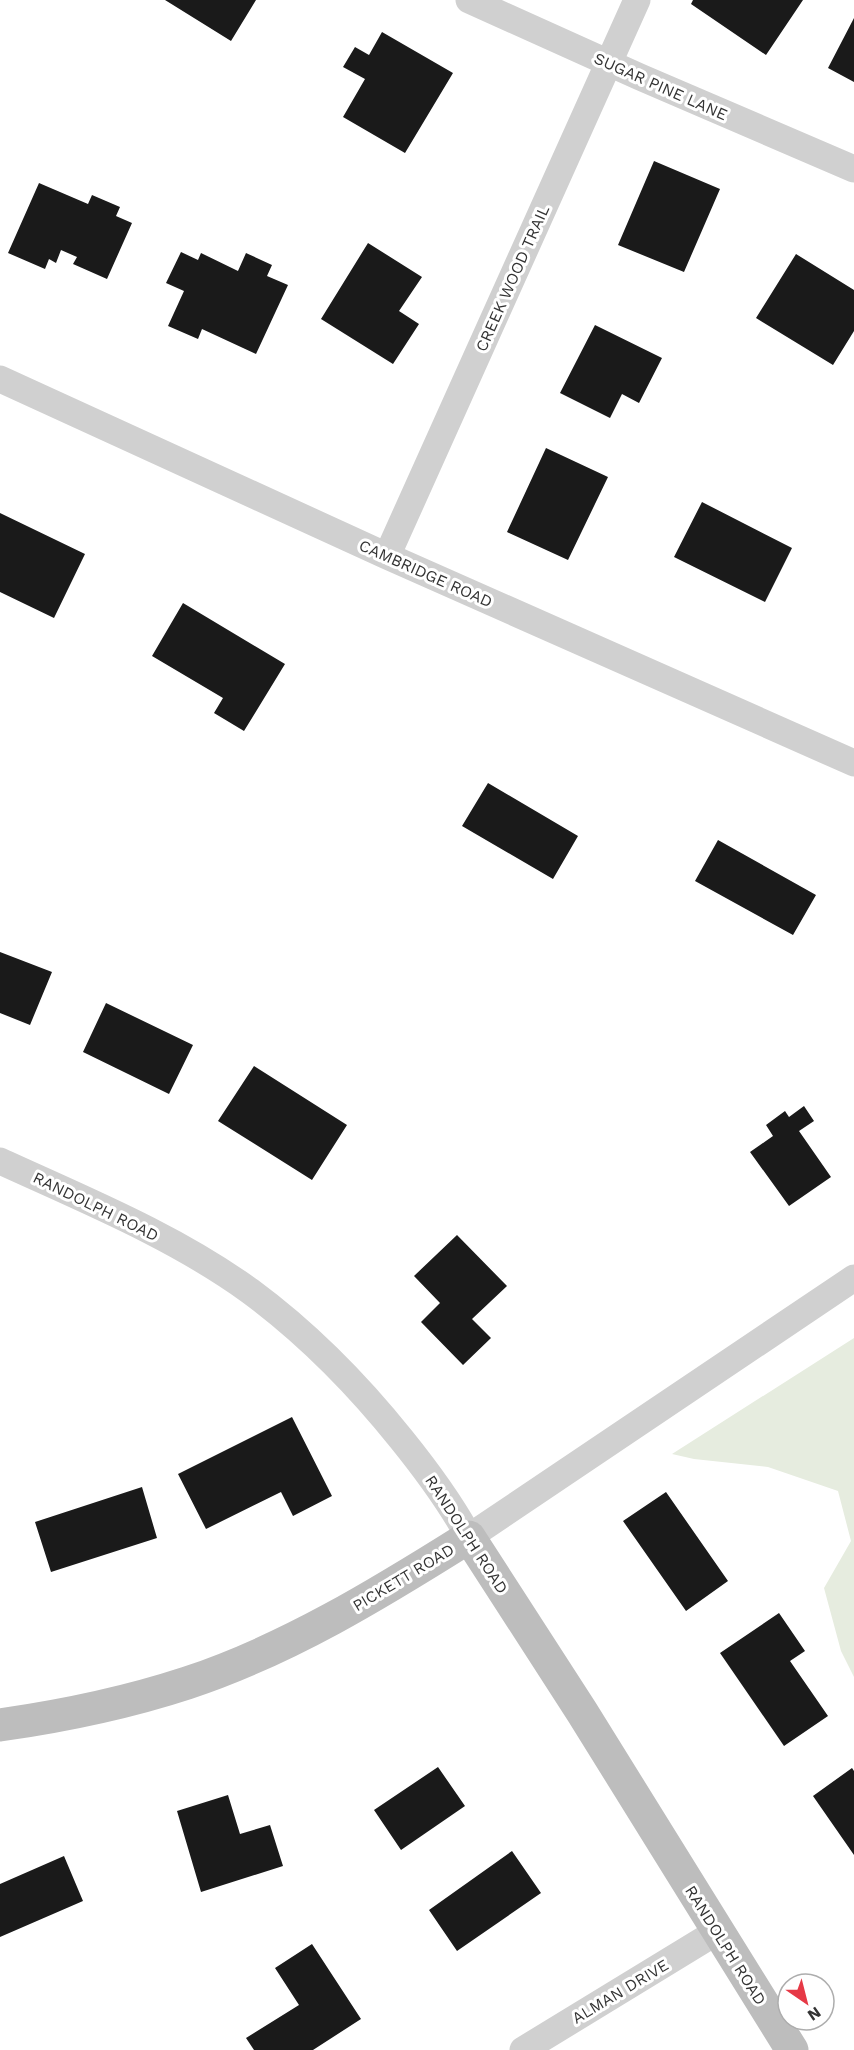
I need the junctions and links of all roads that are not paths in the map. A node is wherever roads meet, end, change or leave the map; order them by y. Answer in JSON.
{"nodes":[{"id":1,"x":469,"y":0,"type":"edge"},
{"id":2,"x":638,"y":0,"type":"edge"},
{"id":3,"x":609,"y":63,"type":"junction"},
{"id":4,"x":854,"y":169,"type":"edge"},
{"id":5,"x":0,"y":380,"type":"edge"},
{"id":6,"x":387,"y":556,"type":"junction"},
{"id":7,"x":854,"y":763,"type":"edge"},
{"id":8,"x":0,"y":1161,"type":"edge"},
{"id":9,"x":854,"y":1278,"type":"edge"},
{"id":10,"x":469,"y":1537,"type":"junction"},
{"id":11,"x":0,"y":1725,"type":"edge"},
{"id":12,"x":718,"y":1932,"type":"junction"},
{"id":13,"x":523,"y":2050,"type":"edge"},
{"id":14,"x":792,"y":2050,"type":"edge"}],
"edges":[{"from":1,"to":3,"type":"street","name":"SUGAR PINE LANE"},
{"from":2,"to":3,"type":"street","name":"CREEK WOOD TRAIL"},
{"from":3,"to":4,"type":"street","name":"SUGAR PINE LANE"},
{"from":3,"to":6,"type":"street","name":"CREEK WOOD TRAIL"},
{"from":5,"to":6,"type":"street","name":"CAMBRIDGE ROAD"},
{"from":6,"to":7,"type":"street","name":"CAMBRIDGE ROAD"},
{"from":8,"to":10,"type":"street","name":"RANDOLPH ROAD"},
{"from":9,"to":10,"type":"street","name":"PICKETT ROAD"},
{"from":10,"to":11,"type":"street","name":"PICKETT ROAD"},
{"from":10,"to":12,"type":"street","name":"RANDOLPH ROAD"},
{"from":12,"to":13,"type":"street","name":"ALMAN DRIVE"},
{"from":12,"to":14,"type":"street","name":"RANDOLPH ROAD"}]}
